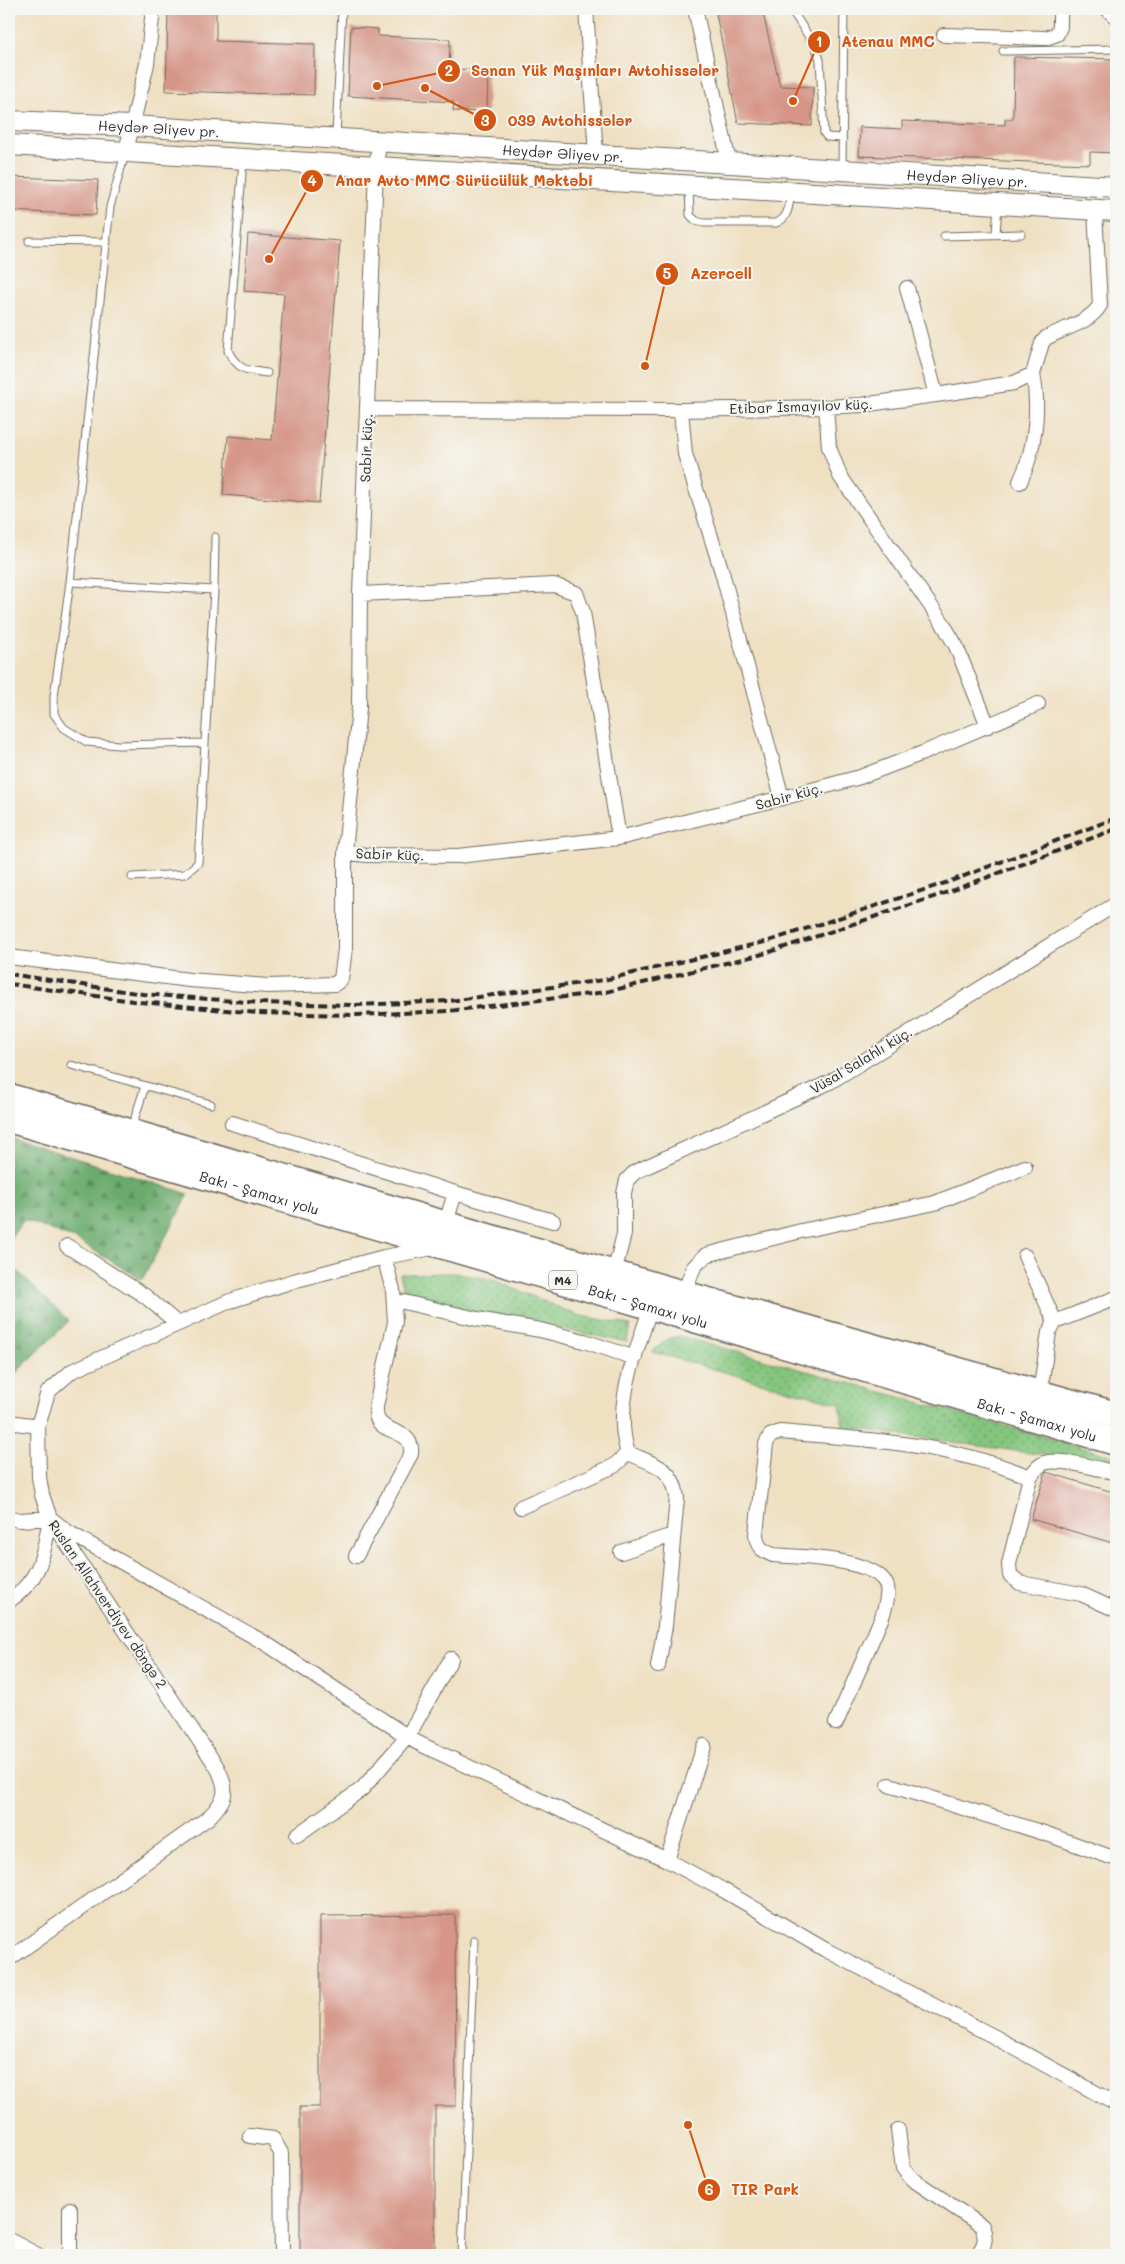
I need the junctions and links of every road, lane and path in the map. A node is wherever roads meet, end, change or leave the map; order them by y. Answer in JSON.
{"nodes":[{"id":1,"x":152,"y":9,"type":"edge"},
{"id":2,"x":342,"y":9,"type":"edge"},
{"id":3,"x":586,"y":9,"type":"edge"},
{"id":4,"x":695,"y":9,"type":"edge"},
{"id":5,"x":791,"y":9,"type":"edge"},
{"id":6,"x":844,"y":9,"type":"edge"},
{"id":7,"x":1060,"y":9,"type":"edge"},
{"id":8,"x":1102,"y":9,"type":"edge"},
{"id":9,"x":1116,"y":22,"type":"edge"},
{"id":10,"x":944,"y":34,"type":"dead end"},
{"id":11,"x":1116,"y":49,"type":"edge"},
{"id":12,"x":1003,"y":51,"type":"dead end"},
{"id":13,"x":9,"y":121,"type":"edge"},
{"id":14,"x":132,"y":126,"type":"junction"},
{"id":15,"x":842,"y":138,"type":"junction"},
{"id":16,"x":336,"y":139,"type":"junction"},
{"id":17,"x":379,"y":142,"type":"junction"},
{"id":18,"x":9,"y":145,"type":"edge"},
{"id":19,"x":126,"y":151,"type":"junction"},
{"id":20,"x":596,"y":154,"type":"junction"},
{"id":21,"x":243,"y":158,"type":"junction"},
{"id":22,"x":729,"y":162,"type":"junction"},
{"id":23,"x":376,"y":168,"type":"junction"},
{"id":24,"x":842,"y":170,"type":"junction"},
{"id":25,"x":689,"y":184,"type":"junction"},
{"id":26,"x":1116,"y":187,"type":"edge"},
{"id":27,"x":791,"y":191,"type":"junction"},
{"id":28,"x":998,"y":204,"type":"junction"},
{"id":29,"x":1095,"y":210,"type":"junction"},
{"id":30,"x":1116,"y":211,"type":"edge"},
{"id":31,"x":996,"y":234,"type":"junction"},
{"id":32,"x":1021,"y":234,"type":"dead end"},
{"id":33,"x":944,"y":236,"type":"dead end"},
{"id":34,"x":29,"y":241,"type":"dead end"},
{"id":35,"x":106,"y":242,"type":"junction"},
{"id":36,"x":907,"y":288,"type":"dead end"},
{"id":37,"x":267,"y":373,"type":"dead end"},
{"id":38,"x":1033,"y":374,"type":"junction"},
{"id":39,"x":936,"y":395,"type":"junction"},
{"id":40,"x":826,"y":408,"type":"junction"},
{"id":41,"x":367,"y":410,"type":"junction"},
{"id":42,"x":681,"y":410,"type":"junction"},
{"id":43,"x":1020,"y":482,"type":"dead end"},
{"id":44,"x":215,"y":537,"type":"dead end"},
{"id":45,"x":70,"y":582,"type":"junction"},
{"id":46,"x":214,"y":590,"type":"junction"},
{"id":47,"x":360,"y":594,"type":"junction"},
{"id":48,"x":1038,"y":704,"type":"dead end"},
{"id":49,"x":988,"y":726,"type":"junction"},
{"id":50,"x":205,"y":743,"type":"junction"},
{"id":51,"x":782,"y":798,"type":"junction"},
{"id":52,"x":619,"y":838,"type":"junction"},
{"id":53,"x":345,"y":852,"type":"junction"},
{"id":54,"x":132,"y":877,"type":"dead end"},
{"id":55,"x":1116,"y":906,"type":"edge"},
{"id":56,"x":9,"y":956,"type":"edge"},
{"id":57,"x":71,"y":1065,"type":"dead end"},
{"id":58,"x":144,"y":1086,"type":"junction"},
{"id":59,"x":9,"y":1097,"type":"edge"},
{"id":60,"x":211,"y":1104,"type":"dead end"},
{"id":61,"x":9,"y":1119,"type":"edge"},
{"id":62,"x":232,"y":1123,"type":"dead end"},
{"id":63,"x":130,"y":1134,"type":"junction"},
{"id":64,"x":1025,"y":1167,"type":"dead end"},
{"id":65,"x":455,"y":1193,"type":"junction"},
{"id":66,"x":553,"y":1221,"type":"dead end"},
{"id":67,"x":443,"y":1234,"type":"junction"},
{"id":68,"x":67,"y":1246,"type":"dead end"},
{"id":69,"x":1025,"y":1256,"type":"dead end"},
{"id":70,"x":384,"y":1257,"type":"junction"},
{"id":71,"x":614,"y":1273,"type":"junction"},
{"id":72,"x":683,"y":1294,"type":"junction"},
{"id":73,"x":1116,"y":1298,"type":"edge"},
{"id":74,"x":395,"y":1300,"type":"junction"},
{"id":75,"x":651,"y":1306,"type":"junction"},
{"id":76,"x":1055,"y":1322,"type":"junction"},
{"id":77,"x":178,"y":1324,"type":"junction"},
{"id":78,"x":635,"y":1358,"type":"junction"},
{"id":79,"x":1040,"y":1393,"type":"junction"},
{"id":80,"x":1116,"y":1416,"type":"edge"},
{"id":81,"x":9,"y":1422,"type":"edge"},
{"id":82,"x":38,"y":1426,"type":"junction"},
{"id":83,"x":1116,"y":1442,"type":"edge"},
{"id":84,"x":628,"y":1453,"type":"junction"},
{"id":85,"x":1116,"y":1473,"type":"edge"},
{"id":86,"x":1030,"y":1477,"type":"junction"},
{"id":87,"x":521,"y":1507,"type":"dead end"},
{"id":88,"x":9,"y":1518,"type":"edge"},
{"id":89,"x":50,"y":1518,"type":"junction"},
{"id":90,"x":673,"y":1535,"type":"junction"},
{"id":91,"x":622,"y":1552,"type":"dead end"},
{"id":92,"x":356,"y":1556,"type":"dead end"},
{"id":93,"x":9,"y":1601,"type":"edge"},
{"id":94,"x":1116,"y":1610,"type":"edge"},
{"id":95,"x":450,"y":1659,"type":"dead end"},
{"id":96,"x":658,"y":1666,"type":"dead end"},
{"id":97,"x":836,"y":1723,"type":"dead end"},
{"id":98,"x":408,"y":1736,"type":"junction"},
{"id":99,"x":704,"y":1746,"type":"dead end"},
{"id":100,"x":889,"y":1785,"type":"dead end"},
{"id":101,"x":298,"y":1836,"type":"dead end"},
{"id":102,"x":1116,"y":1858,"type":"edge"},
{"id":103,"x":667,"y":1860,"type":"junction"},
{"id":104,"x":474,"y":1940,"type":"dead end"},
{"id":105,"x":9,"y":1959,"type":"edge"},
{"id":106,"x":1116,"y":2104,"type":"edge"},
{"id":107,"x":898,"y":2130,"type":"dead end"},
{"id":108,"x":250,"y":2136,"type":"dead end"},
{"id":109,"x":70,"y":2209,"type":"dead end"},
{"id":110,"x":9,"y":2240,"type":"edge"},
{"id":111,"x":38,"y":2255,"type":"edge"},
{"id":112,"x":67,"y":2255,"type":"edge"},
{"id":113,"x":282,"y":2255,"type":"edge"},
{"id":114,"x":462,"y":2255,"type":"edge"},
{"id":115,"x":977,"y":2255,"type":"edge"}],
"edges":[{"from":1,"to":14,"type":"street"},
{"from":2,"to":16,"type":"lane"},
{"from":3,"to":20,"type":"street"},
{"from":4,"to":22,"type":"street"},
{"from":5,"to":15,"type":"lane"},
{"from":6,"to":15,"type":"lane"},
{"from":7,"to":10,"type":"street"},
{"from":8,"to":9,"type":"lane"},
{"from":11,"to":12,"type":"lane"},
{"from":13,"to":14,"type":"main road","name":"Heydər Əliyev pr."},
{"from":14,"to":16,"type":"main road","name":"Heydər Əliyev pr."},
{"from":14,"to":19,"type":"street"},
{"from":15,"to":24,"type":"lane"},
{"from":16,"to":17,"type":"main road","name":"Heydər Əliyev pr."},
{"from":17,"to":20,"type":"main road","name":"Heydər Əliyev pr."},
{"from":17,"to":23,"type":"street","name":"Sabir küç."},
{"from":18,"to":19,"type":"main road","name":"Heydər Əliyev pr."},
{"from":19,"to":21,"type":"main road","name":"Heydər Əliyev pr."},
{"from":19,"to":35,"type":"lane"},
{"from":20,"to":22,"type":"main road","name":"Heydər Əliyev pr."},
{"from":21,"to":23,"type":"main road","name":"Heydər Əliyev pr."},
{"from":21,"to":37,"type":"lane"},
{"from":22,"to":24,"type":"main road","name":"Heydər Əliyev pr."},
{"from":23,"to":25,"type":"main road","name":"Heydər Əliyev pr."},
{"from":23,"to":41,"type":"street","name":"Sabir küç."},
{"from":24,"to":26,"type":"main road","name":"Heydər Əliyev pr."},
{"from":25,"to":27,"type":"main road","name":"Heydər Əliyev pr."},
{"from":25,"to":27,"type":"lane"},
{"from":27,"to":28,"type":"main road","name":"Heydər Əliyev pr."},
{"from":28,"to":29,"type":"main road","name":"Heydər Əliyev pr."},
{"from":28,"to":31,"type":"lane"},
{"from":29,"to":30,"type":"main road","name":"Heydər Əliyev pr."},
{"from":29,"to":38,"type":"street"},
{"from":31,"to":32,"type":"lane"},
{"from":31,"to":33,"type":"lane"},
{"from":34,"to":35,"type":"lane"},
{"from":35,"to":45,"type":"lane"},
{"from":36,"to":39,"type":"street"},
{"from":38,"to":39,"type":"street","name":"Etibar İsmayılov küç."},
{"from":38,"to":43,"type":"street"},
{"from":39,"to":40,"type":"street","name":"Etibar İsmayılov küç."},
{"from":40,"to":42,"type":"street","name":"Etibar İsmayılov küç."},
{"from":40,"to":49,"type":"street"},
{"from":41,"to":42,"type":"street","name":"Etibar İsmayılov küç."},
{"from":41,"to":47,"type":"street","name":"Sabir küç."},
{"from":42,"to":51,"type":"street"},
{"from":44,"to":46,"type":"lane"},
{"from":45,"to":46,"type":"lane"},
{"from":45,"to":50,"type":"lane"},
{"from":46,"to":50,"type":"lane"},
{"from":47,"to":52,"type":"street"},
{"from":47,"to":53,"type":"street","name":"Sabir küç."},
{"from":48,"to":49,"type":"street","name":"Sabir küç."},
{"from":49,"to":51,"type":"street","name":"Sabir küç."},
{"from":50,"to":54,"type":"lane"},
{"from":51,"to":52,"type":"street","name":"Sabir küç."},
{"from":52,"to":53,"type":"street","name":"Sabir küç."},
{"from":53,"to":56,"type":"street"},
{"from":55,"to":71,"type":"street","name":"Vüsal Salahlı küç."},
{"from":57,"to":58,"type":"lane"},
{"from":58,"to":60,"type":"lane"},
{"from":58,"to":63,"type":"lane"},
{"from":59,"to":63,"type":"highway","name":"Bakı - Şamaxı yolu","number":"M4"},
{"from":61,"to":67,"type":"highway","name":"Bakı - Şamaxı yolu","number":"M4"},
{"from":62,"to":65,"type":"street"},
{"from":63,"to":67,"type":"highway","name":"Bakı - Şamaxı yolu","number":"M4"},
{"from":64,"to":72,"type":"street"},
{"from":65,"to":66,"type":"street"},
{"from":65,"to":67,"type":"street"},
{"from":67,"to":70,"type":"street","name":"Ruslan Allahverdiyev döngə 2"},
{"from":67,"to":71,"type":"highway","name":"Bakı - Şamaxı yolu","number":"M4"},
{"from":67,"to":75,"type":"highway","name":"Bakı - Şamaxı yolu","number":"M4"},
{"from":68,"to":77,"type":"street"},
{"from":69,"to":76,"type":"street"},
{"from":70,"to":74,"type":"street"},
{"from":70,"to":77,"type":"street","name":"Ruslan Allahverdiyev döngə 2"},
{"from":71,"to":72,"type":"highway","name":"Bakı - Şamaxı yolu","number":"M4"},
{"from":72,"to":79,"type":"highway","name":"Bakı - Şamaxı yolu","number":"M4"},
{"from":73,"to":76,"type":"street"},
{"from":74,"to":78,"type":"street"},
{"from":74,"to":92,"type":"street"},
{"from":75,"to":78,"type":"street"},
{"from":75,"to":83,"type":"highway","name":"Bakı - Şamaxı yolu","number":"M4"},
{"from":76,"to":79,"type":"street"},
{"from":77,"to":82,"type":"street","name":"Ruslan Allahverdiyev döngə 2"},
{"from":78,"to":84,"type":"street"},
{"from":79,"to":80,"type":"highway","name":"Bakı - Şamaxı yolu","number":"M4"},
{"from":81,"to":82,"type":"street"},
{"from":82,"to":89,"type":"street","name":"Ruslan Allahverdiyev döngə 2"},
{"from":84,"to":87,"type":"street"},
{"from":84,"to":90,"type":"street"},
{"from":85,"to":86,"type":"street"},
{"from":86,"to":94,"type":"street"},
{"from":86,"to":97,"type":"street"},
{"from":88,"to":89,"type":"street"},
{"from":89,"to":93,"type":"street"},
{"from":89,"to":98,"type":"street"},
{"from":89,"to":105,"type":"street","name":"Ruslan Allahverdiyev döngə 2"},
{"from":90,"to":91,"type":"street"},
{"from":90,"to":96,"type":"street"},
{"from":95,"to":98,"type":"street"},
{"from":98,"to":101,"type":"street"},
{"from":98,"to":103,"type":"street"},
{"from":99,"to":103,"type":"street"},
{"from":100,"to":102,"type":"street"},
{"from":103,"to":106,"type":"street"},
{"from":104,"to":114,"type":"lane"},
{"from":107,"to":115,"type":"street"},
{"from":108,"to":113,"type":"street"},
{"from":109,"to":112,"type":"street"},
{"from":110,"to":111,"type":"street"}]}
